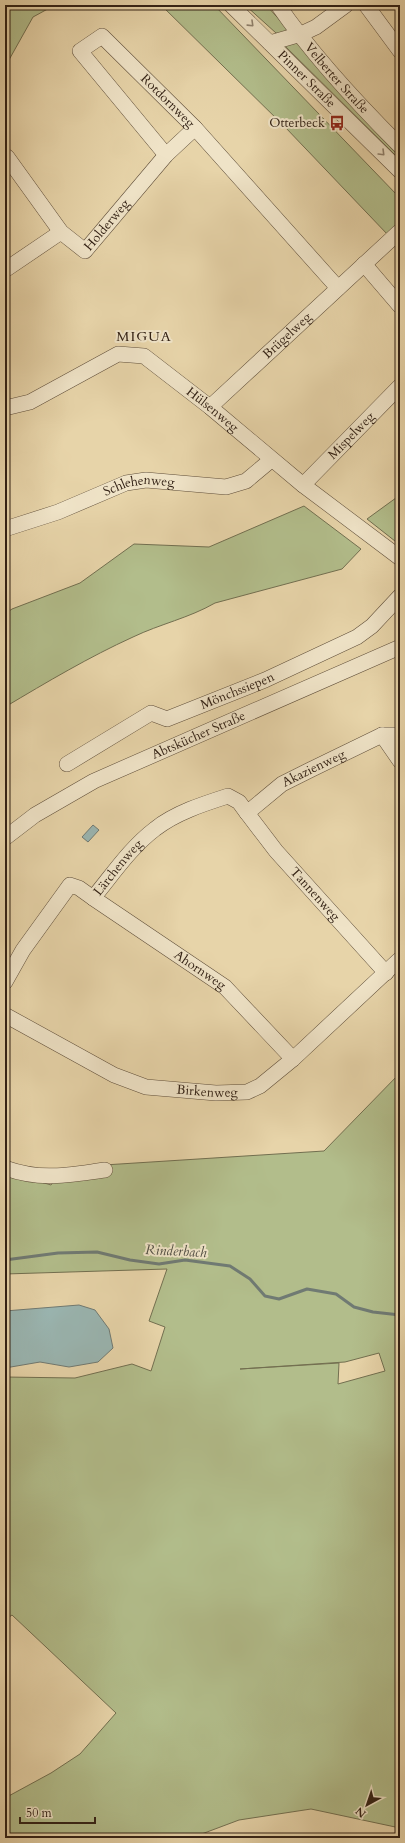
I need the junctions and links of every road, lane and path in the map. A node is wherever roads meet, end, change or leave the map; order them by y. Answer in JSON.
{"nodes":[{"id":1,"x":231,"y":5,"type":"edge"},
{"id":2,"x":278,"y":5,"type":"edge"},
{"id":3,"x":346,"y":5,"type":"edge"},
{"id":4,"x":366,"y":5,"type":"edge"},
{"id":5,"x":301,"y":34,"type":"junction"},
{"id":6,"x":270,"y":43,"type":"junction"},
{"id":7,"x":400,"y":51,"type":"edge"},
{"id":8,"x":195,"y":128,"type":"junction"},
{"id":9,"x":400,"y":146,"type":"edge"},
{"id":10,"x":166,"y":155,"type":"junction"},
{"id":11,"x":8,"y":157,"type":"dead end"},
{"id":12,"x":400,"y":171,"type":"edge"},
{"id":13,"x":400,"y":231,"type":"edge"},
{"id":14,"x":62,"y":232,"type":"junction"},
{"id":15,"x":364,"y":264,"type":"junction"},
{"id":16,"x":5,"y":270,"type":"edge"},
{"id":17,"x":338,"y":288,"type":"junction"},
{"id":18,"x":400,"y":306,"type":"edge"},
{"id":19,"x":400,"y":386,"type":"edge"},
{"id":20,"x":210,"y":407,"type":"junction"},
{"id":21,"x":5,"y":408,"type":"edge"},
{"id":22,"x":270,"y":460,"type":"junction"},
{"id":23,"x":303,"y":485,"type":"junction"},
{"id":24,"x":5,"y":529,"type":"edge"},
{"id":25,"x":400,"y":558,"type":"edge"},
{"id":26,"x":400,"y":596,"type":"edge"},
{"id":27,"x":400,"y":646,"type":"edge"},
{"id":28,"x":382,"y":735,"type":"junction"},
{"id":29,"x":400,"y":735,"type":"edge"},
{"id":30,"x":400,"y":761,"type":"edge"},
{"id":31,"x":67,"y":764,"type":"dead end"},
{"id":32,"x":238,"y":804,"type":"junction"},
{"id":33,"x":5,"y":838,"type":"edge"},
{"id":34,"x":93,"y":898,"type":"junction"},
{"id":35,"x":400,"y":958,"type":"edge"},
{"id":36,"x":386,"y":973,"type":"junction"},
{"id":37,"x":5,"y":982,"type":"edge"},
{"id":38,"x":5,"y":1015,"type":"edge"},
{"id":39,"x":293,"y":1059,"type":"junction"},
{"id":40,"x":5,"y":1168,"type":"edge"},
{"id":41,"x":105,"y":1170,"type":"dead end"}],
"edges":[{"from":1,"to":6,"type":"street","name":"Pinner Straße","one_way":true},
{"from":2,"to":5,"type":"street","name":"Velberter Straße"},
{"from":3,"to":5,"type":"street"},
{"from":4,"to":7,"type":"street"},
{"from":5,"to":6,"type":"street"},
{"from":5,"to":9,"type":"street","name":"Velberter Straße"},
{"from":6,"to":12,"type":"street","name":"Pinner Straße","one_way":true},
{"from":8,"to":10,"type":"street","name":"Holderweg"},
{"from":8,"to":10,"type":"street","name":"Rotdornweg"},
{"from":8,"to":17,"type":"street","name":"Rotdornweg"},
{"from":10,"to":14,"type":"street","name":"Holderweg"},
{"from":11,"to":14,"type":"street","name":"Holderweg"},
{"from":13,"to":15,"type":"street","name":"Brügelweg"},
{"from":14,"to":16,"type":"street"},
{"from":15,"to":17,"type":"street","name":"Brügelweg"},
{"from":15,"to":18,"type":"street"},
{"from":17,"to":20,"type":"street","name":"Brügelweg"},
{"from":19,"to":23,"type":"street","name":"Mispelweg"},
{"from":20,"to":21,"type":"street","name":"Hülsenweg"},
{"from":20,"to":22,"type":"street","name":"Hülsenweg"},
{"from":22,"to":23,"type":"street","name":"Hülsenweg"},
{"from":22,"to":24,"type":"street","name":"Schlehenweg"},
{"from":23,"to":25,"type":"street","name":"Hülsenweg"},
{"from":26,"to":31,"type":"street","name":"Mönchssiepen"},
{"from":27,"to":33,"type":"street","name":"Abtskücher Straße"},
{"from":28,"to":29,"type":"street","name":"Akazienweg"},
{"from":28,"to":30,"type":"street"},
{"from":28,"to":32,"type":"street","name":"Akazienweg"},
{"from":32,"to":34,"type":"street","name":"Lärchenweg"},
{"from":32,"to":36,"type":"street","name":"Tannenweg"},
{"from":34,"to":37,"type":"street","name":"Lärchenweg"},
{"from":34,"to":39,"type":"street","name":"Ahornweg"},
{"from":35,"to":36,"type":"street","name":"Birkenweg"},
{"from":36,"to":39,"type":"street","name":"Birkenweg"},
{"from":38,"to":39,"type":"street","name":"Birkenweg"},
{"from":40,"to":41,"type":"street"}]}
